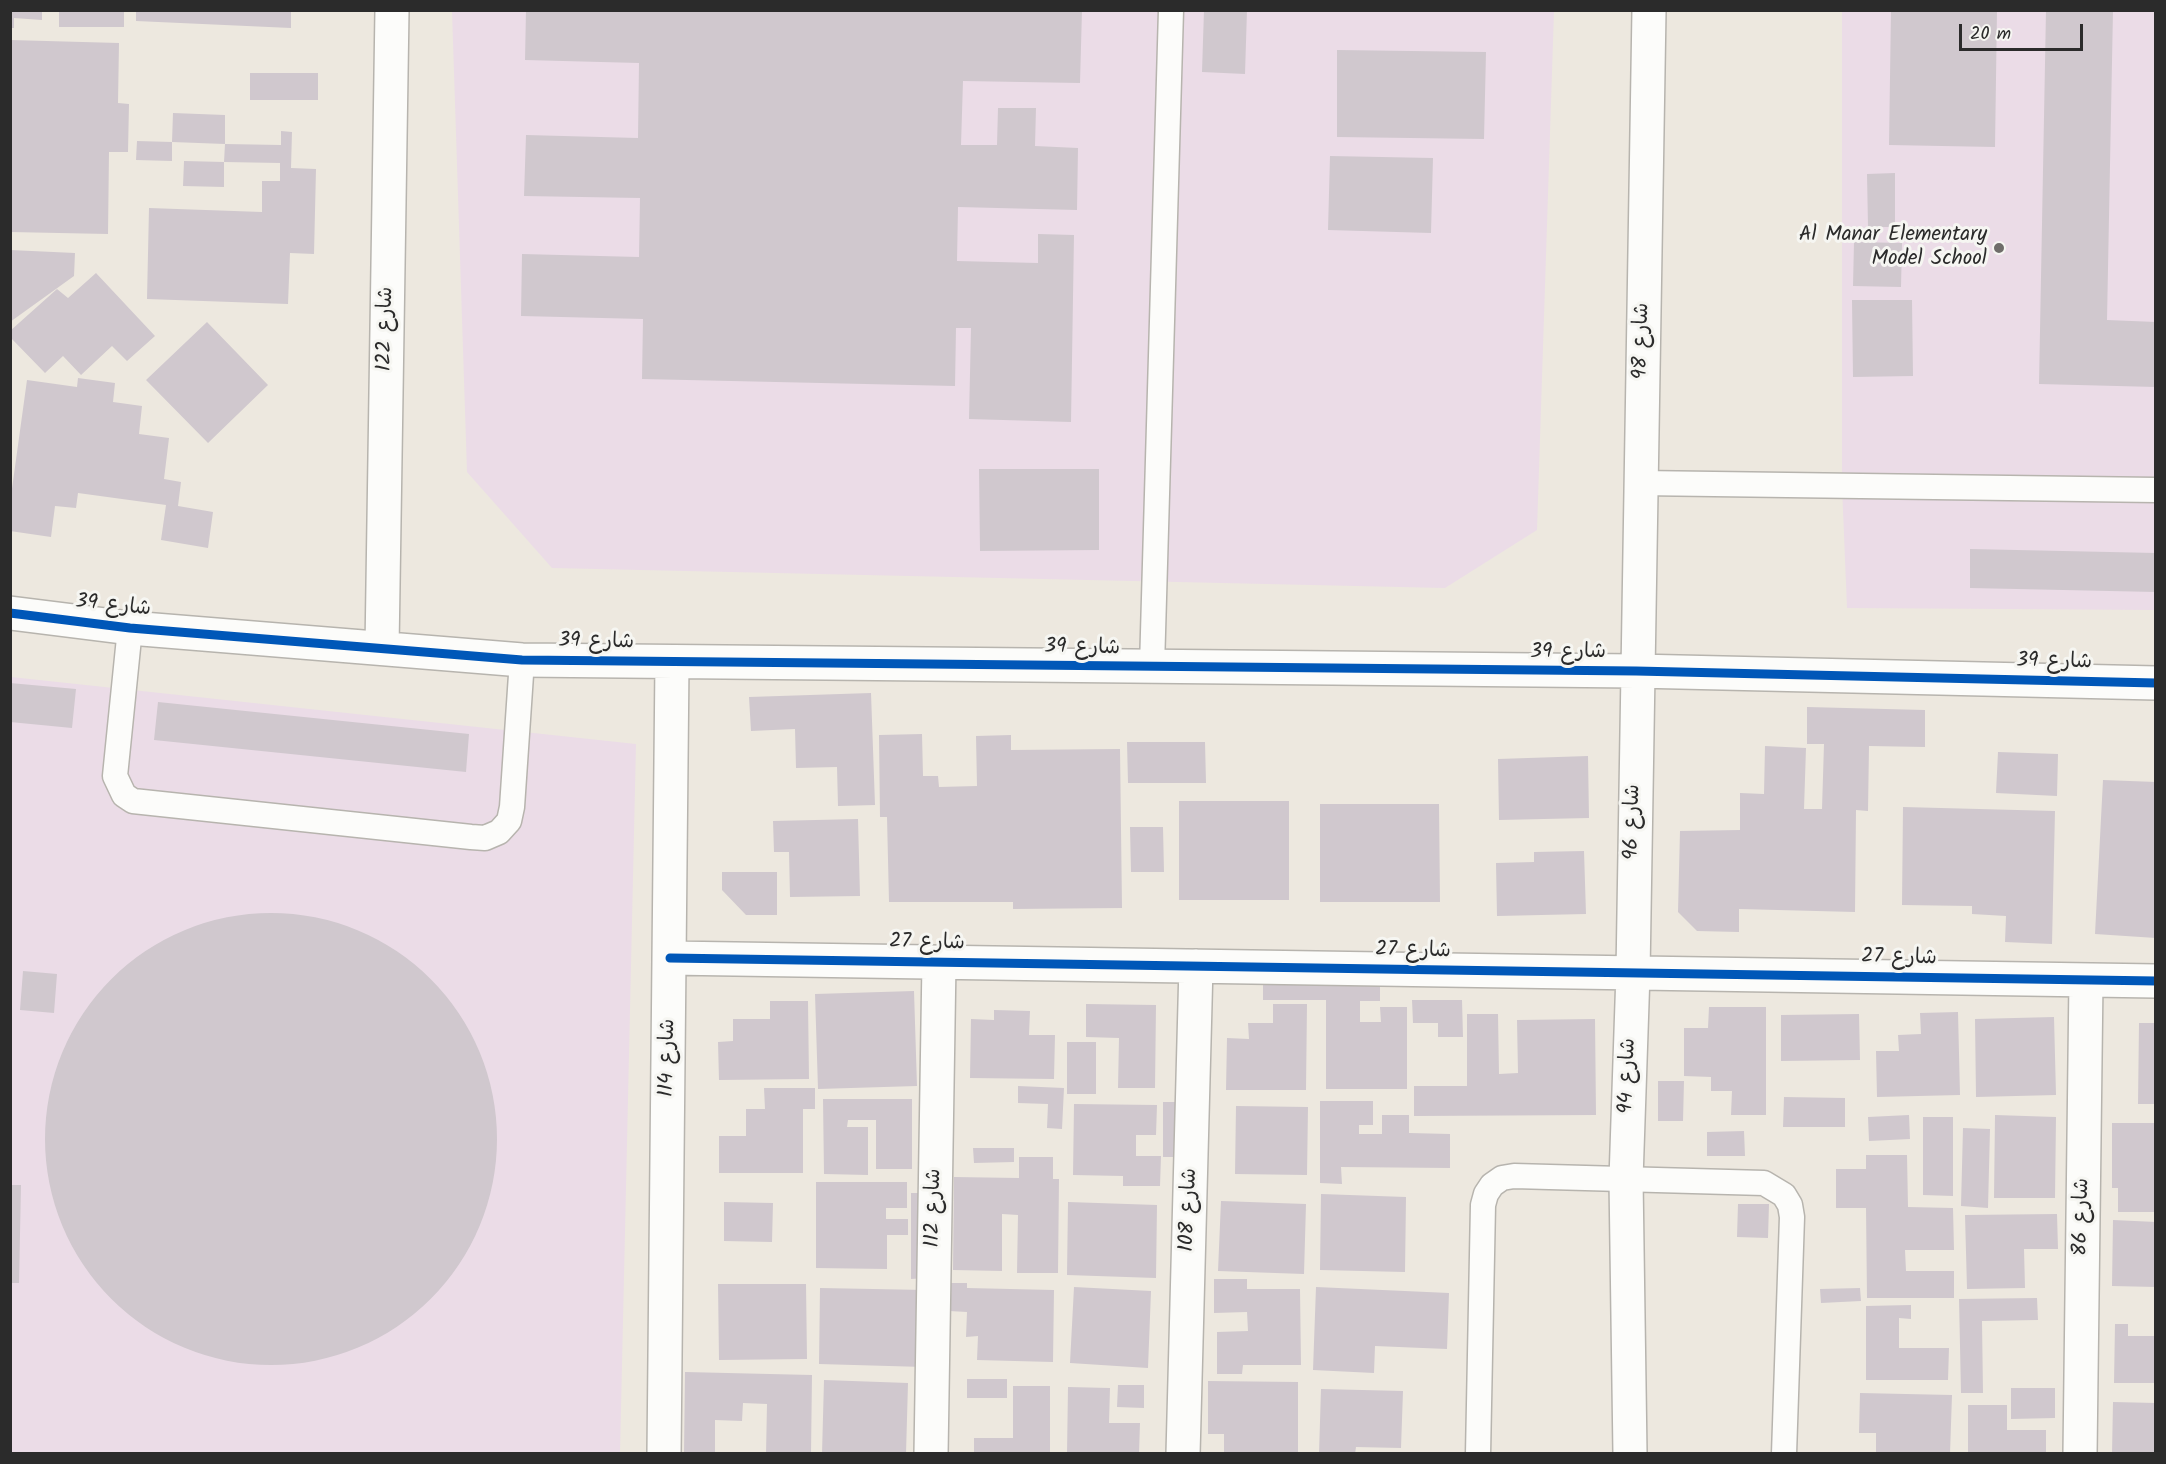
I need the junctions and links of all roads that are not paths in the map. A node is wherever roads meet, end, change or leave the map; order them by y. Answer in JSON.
{"nodes":[{"id":1,"x":392,"y":10,"type":"edge"},
{"id":2,"x":1171,"y":10,"type":"edge"},
{"id":3,"x":1649,"y":10,"type":"edge"},
{"id":4,"x":1640,"y":483,"type":"junction"},
{"id":5,"x":2156,"y":490,"type":"edge"},
{"id":6,"x":10,"y":613,"type":"edge"},
{"id":7,"x":130,"y":628,"type":"junction"},
{"id":8,"x":382,"y":648,"type":"junction"},
{"id":9,"x":522,"y":660,"type":"junction"},
{"id":10,"x":672,"y":662,"type":"junction"},
{"id":11,"x":1152,"y":667,"type":"junction"},
{"id":12,"x":1636,"y":671,"type":"junction"},
{"id":13,"x":2156,"y":683,"type":"edge"},
{"id":14,"x":670,"y":958,"type":"junction"},
{"id":15,"x":939,"y":962,"type":"junction"},
{"id":16,"x":1196,"y":966,"type":"junction"},
{"id":17,"x":1633,"y":973,"type":"junction"},
{"id":18,"x":2086,"y":980,"type":"junction"},
{"id":19,"x":2156,"y":981,"type":"edge"},
{"id":20,"x":1626,"y":1179,"type":"junction"},
{"id":21,"x":664,"y":1454,"type":"edge"},
{"id":22,"x":932,"y":1454,"type":"edge"},
{"id":23,"x":1183,"y":1454,"type":"edge"},
{"id":24,"x":1478,"y":1454,"type":"edge"},
{"id":25,"x":1630,"y":1454,"type":"edge"},
{"id":26,"x":1784,"y":1454,"type":"edge"},
{"id":27,"x":2080,"y":1454,"type":"edge"}],
"edges":[{"from":1,"to":8,"type":"street","name":"شارع 122"},
{"from":2,"to":11,"type":"lane"},
{"from":3,"to":4,"type":"street","name":"شارع 98"},
{"from":4,"to":5,"type":"lane"},
{"from":4,"to":12,"type":"street","name":"شارع 98"},
{"from":6,"to":7,"type":"street","name":"شارع 39"},
{"from":7,"to":8,"type":"street","name":"شارع 39"},
{"from":7,"to":9,"type":"lane"},
{"from":8,"to":9,"type":"street","name":"شارع 39"},
{"from":9,"to":10,"type":"street","name":"شارع 39"},
{"from":10,"to":11,"type":"street","name":"شارع 39"},
{"from":10,"to":14,"type":"street","name":"شارع 114"},
{"from":11,"to":12,"type":"street","name":"شارع 39"},
{"from":12,"to":13,"type":"street","name":"شارع 39"},
{"from":12,"to":17,"type":"street","name":"شارع 96"},
{"from":14,"to":15,"type":"street","name":"شارع 27"},
{"from":14,"to":21,"type":"street","name":"شارع 114"},
{"from":15,"to":16,"type":"street","name":"شارع 27"},
{"from":15,"to":22,"type":"street","name":"شارع 112"},
{"from":16,"to":17,"type":"street","name":"شارع 27"},
{"from":16,"to":23,"type":"street","name":"شارع 108"},
{"from":17,"to":18,"type":"street","name":"شارع 27"},
{"from":17,"to":20,"type":"street","name":"شارع 94"},
{"from":18,"to":19,"type":"street","name":"شارع 27"},
{"from":18,"to":27,"type":"street","name":"شارع 86"},
{"from":20,"to":24,"type":"lane"},
{"from":20,"to":25,"type":"street","name":"شارع 94"},
{"from":20,"to":26,"type":"lane"}]}
